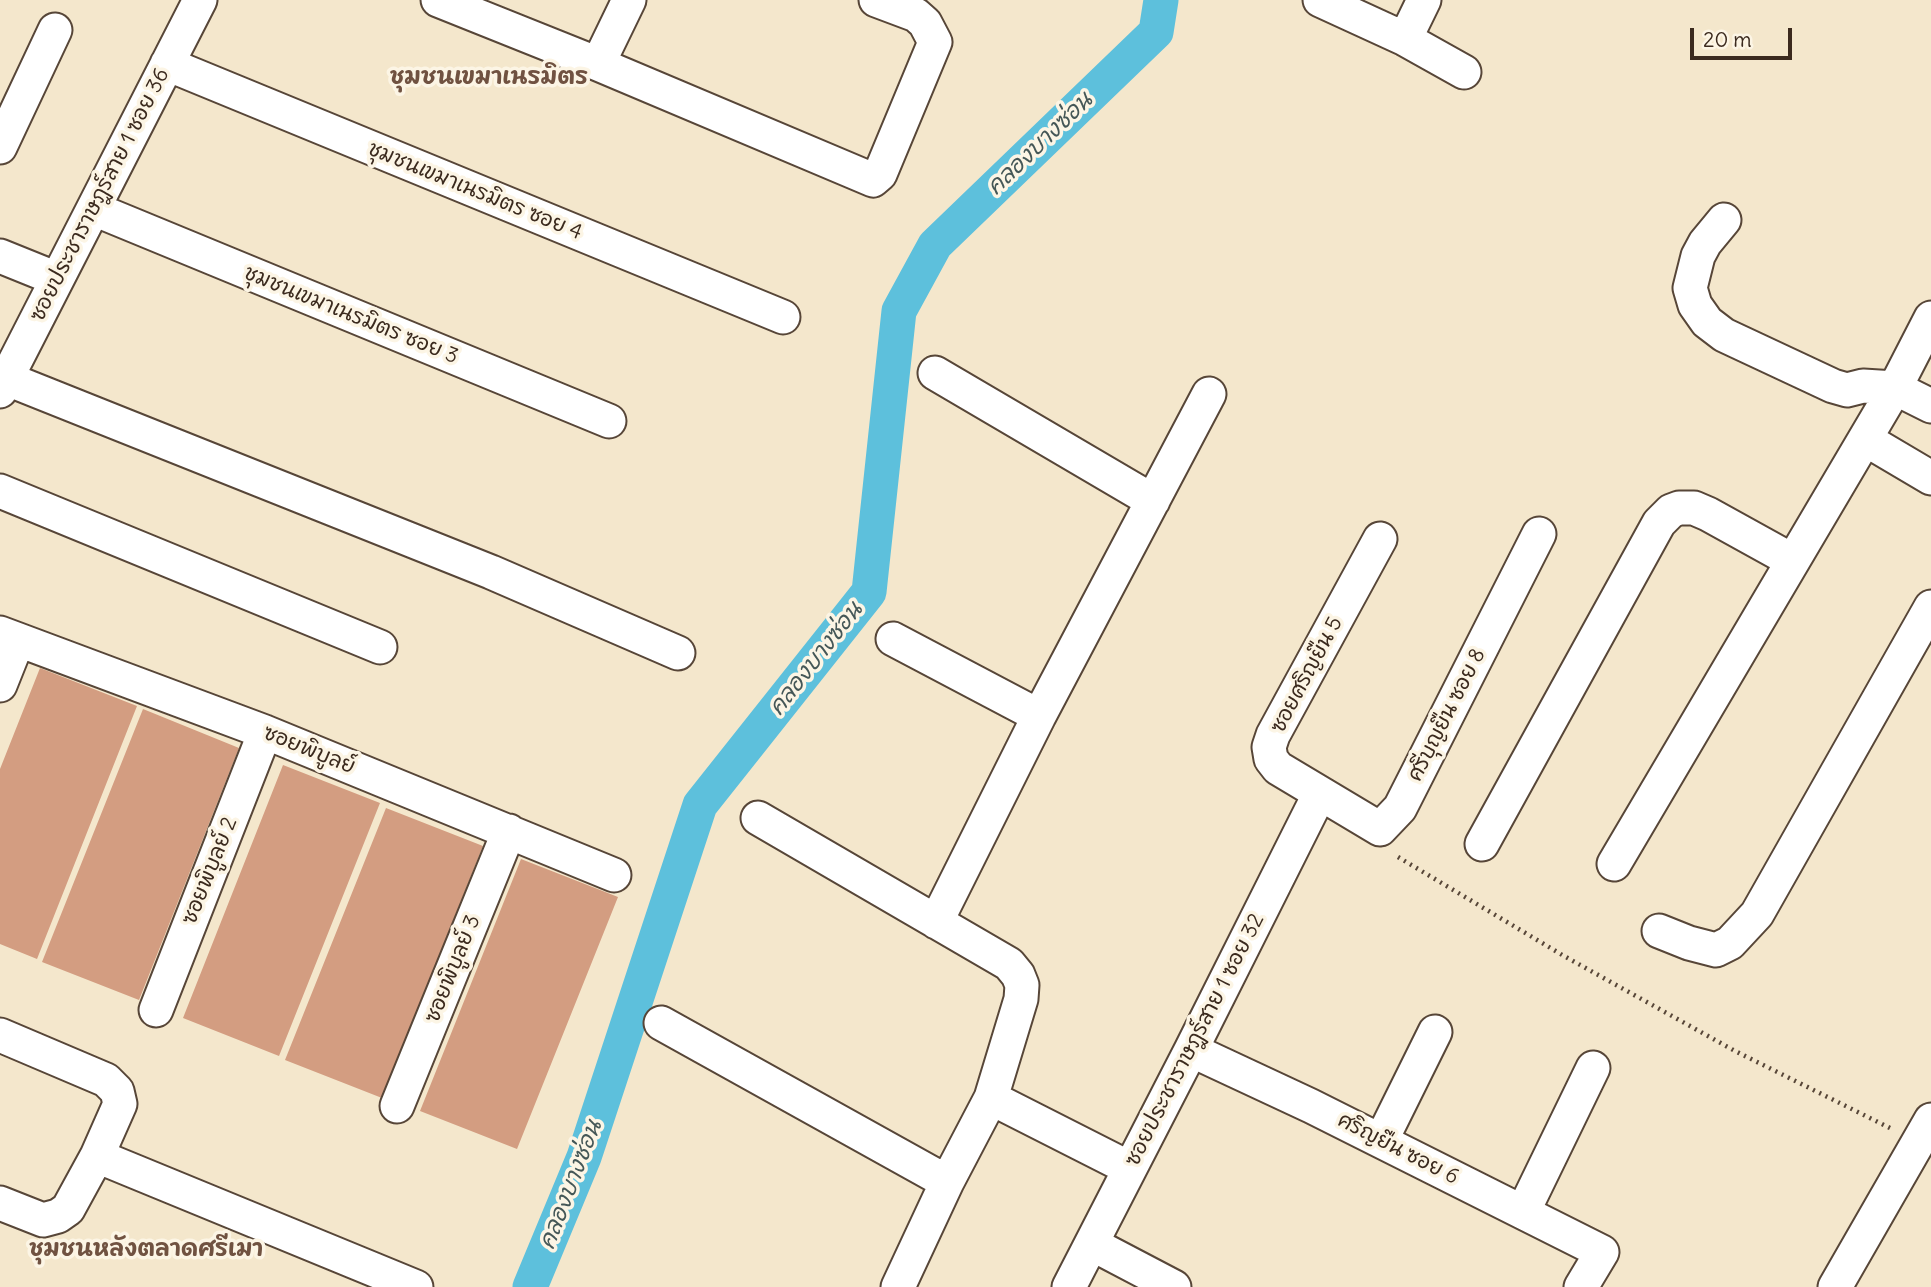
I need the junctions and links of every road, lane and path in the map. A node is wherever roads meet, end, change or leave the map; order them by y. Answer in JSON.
{"nodes":[{"id":1,"x":200,"y":0,"type":"edge"},
{"id":2,"x":438,"y":0,"type":"edge"},
{"id":3,"x":629,"y":0,"type":"edge"},
{"id":4,"x":876,"y":0,"type":"edge"},
{"id":5,"x":1320,"y":0,"type":"edge"},
{"id":6,"x":1424,"y":0,"type":"edge"},
{"id":7,"x":55,"y":30,"type":"dead end"},
{"id":8,"x":1405,"y":39,"type":"junction"},
{"id":9,"x":167,"y":64,"type":"junction"},
{"id":10,"x":598,"y":64,"type":"junction"},
{"id":11,"x":1464,"y":72,"type":"dead end"},
{"id":12,"x":0,"y":147,"type":"edge"},
{"id":13,"x":94,"y":209,"type":"junction"},
{"id":14,"x":1724,"y":220,"type":"dead end"},
{"id":15,"x":0,"y":256,"type":"edge"},
{"id":16,"x":57,"y":279,"type":"junction"},
{"id":17,"x":783,"y":317,"type":"dead end"},
{"id":18,"x":1931,"y":318,"type":"edge"},
{"id":19,"x":935,"y":373,"type":"dead end"},
{"id":20,"x":2,"y":382,"type":"edge"},
{"id":21,"x":1895,"y":388,"type":"junction"},
{"id":22,"x":1209,"y":394,"type":"dead end"},
{"id":23,"x":1931,"y":406,"type":"edge"},
{"id":24,"x":608,"y":421,"type":"dead end"},
{"id":25,"x":1865,"y":439,"type":"junction"},
{"id":26,"x":1931,"y":478,"type":"edge"},
{"id":27,"x":0,"y":491,"type":"edge"},
{"id":28,"x":1153,"y":501,"type":"junction"},
{"id":29,"x":1539,"y":534,"type":"dead end"},
{"id":30,"x":1380,"y":539,"type":"dead end"},
{"id":31,"x":1793,"y":561,"type":"junction"},
{"id":32,"x":1931,"y":607,"type":"edge"},
{"id":33,"x":9,"y":636,"type":"edge"},
{"id":34,"x":893,"y":639,"type":"dead end"},
{"id":35,"x":380,"y":647,"type":"dead end"},
{"id":36,"x":678,"y":653,"type":"dead end"},
{"id":37,"x":0,"y":685,"type":"edge"},
{"id":38,"x":1039,"y":716,"type":"junction"},
{"id":39,"x":265,"y":732,"type":"junction"},
{"id":40,"x":1320,"y":793,"type":"junction"},
{"id":41,"x":758,"y":818,"type":"dead end"},
{"id":42,"x":1380,"y":829,"type":"junction"},
{"id":43,"x":509,"y":831,"type":"junction"},
{"id":44,"x":1482,"y":844,"type":"dead end"},
{"id":45,"x":1614,"y":864,"type":"dead end"},
{"id":46,"x":614,"y":874,"type":"dead end"},
{"id":47,"x":936,"y":922,"type":"junction"},
{"id":48,"x":1659,"y":931,"type":"dead end"},
{"id":49,"x":156,"y":1010,"type":"dead end"},
{"id":50,"x":661,"y":1023,"type":"dead end"},
{"id":51,"x":1435,"y":1032,"type":"dead end"},
{"id":52,"x":0,"y":1035,"type":"edge"},
{"id":53,"x":1191,"y":1050,"type":"junction"},
{"id":54,"x":1593,"y":1068,"type":"dead end"},
{"id":55,"x":990,"y":1098,"type":"junction"},
{"id":56,"x":397,"y":1107,"type":"dead end"},
{"id":57,"x":1925,"y":1131,"type":"edge"},
{"id":58,"x":1381,"y":1141,"type":"junction"},
{"id":59,"x":97,"y":1156,"type":"junction"},
{"id":60,"x":1129,"y":1168,"type":"junction"},
{"id":61,"x":947,"y":1182,"type":"junction"},
{"id":62,"x":0,"y":1203,"type":"edge"},
{"id":63,"x":1523,"y":1212,"type":"junction"},
{"id":64,"x":1092,"y":1244,"type":"junction"},
{"id":65,"x":416,"y":1287,"type":"edge"},
{"id":66,"x":898,"y":1287,"type":"edge"},
{"id":67,"x":1069,"y":1287,"type":"edge"},
{"id":68,"x":1174,"y":1287,"type":"edge"},
{"id":69,"x":1581,"y":1287,"type":"edge"},
{"id":70,"x":1835,"y":1287,"type":"edge"}],
"edges":[{"from":1,"to":9,"type":"street","name":"ซอยประชาราษฎร์สาย 1 ซอย 36"},
{"from":2,"to":10,"type":"street"},
{"from":3,"to":10,"type":"street"},
{"from":4,"to":10,"type":"street"},
{"from":5,"to":8,"type":"street"},
{"from":6,"to":8,"type":"street"},
{"from":7,"to":12,"type":"street"},
{"from":8,"to":11,"type":"street"},
{"from":9,"to":13,"type":"street","name":"ซอยประชาราษฎร์สาย 1 ซอย 36"},
{"from":9,"to":17,"type":"street","name":"ชุมชนเขมาเนรมิตร ซอย 4"},
{"from":13,"to":16,"type":"street","name":"ซอยประชาราษฎร์สาย 1 ซอย 36"},
{"from":13,"to":24,"type":"street","name":"ชุมชนเขมาเนรมิตร ซอย 3"},
{"from":14,"to":21,"type":"street"},
{"from":15,"to":16,"type":"street"},
{"from":16,"to":20,"type":"street","name":"ซอยประชาราษฎร์สาย 1 ซอย 36"},
{"from":18,"to":21,"type":"street"},
{"from":19,"to":28,"type":"street"},
{"from":20,"to":36,"type":"street"},
{"from":21,"to":23,"type":"street"},
{"from":21,"to":25,"type":"street"},
{"from":22,"to":28,"type":"street"},
{"from":25,"to":26,"type":"street"},
{"from":25,"to":31,"type":"street"},
{"from":27,"to":35,"type":"street"},
{"from":28,"to":38,"type":"street"},
{"from":29,"to":42,"type":"street","name":"ศรีบุญยืน ซอย 8"},
{"from":30,"to":40,"type":"street","name":"ซอยศริญยืน 5"},
{"from":31,"to":44,"type":"street"},
{"from":31,"to":45,"type":"street"},
{"from":32,"to":48,"type":"street"},
{"from":33,"to":37,"type":"street"},
{"from":33,"to":39,"type":"street","name":"ซอยพิบูลย์"},
{"from":34,"to":38,"type":"street"},
{"from":38,"to":47,"type":"street"},
{"from":39,"to":43,"type":"street","name":"ซอยพิบูลย์"},
{"from":39,"to":49,"type":"street","name":"ซอยพิบูลย์ 2"},
{"from":40,"to":42,"type":"street"},
{"from":40,"to":53,"type":"street","name":"ซอยประชาราษฎร์สาย 1 ซอย 32"},
{"from":41,"to":47,"type":"street"},
{"from":42,"to":57,"type":"path"},
{"from":43,"to":46,"type":"street","name":"ซอยพิบูลย์"},
{"from":43,"to":56,"type":"street","name":"ซอยพิบูลย์ 3"},
{"from":47,"to":55,"type":"street"},
{"from":50,"to":61,"type":"street"},
{"from":51,"to":58,"type":"street"},
{"from":52,"to":59,"type":"street"},
{"from":53,"to":58,"type":"street","name":"ศริญยืน ซอย 6"},
{"from":53,"to":60,"type":"street","name":"ซอยประชาราษฎร์สาย 1 ซอย 32"},
{"from":54,"to":63,"type":"street"},
{"from":55,"to":60,"type":"street"},
{"from":55,"to":61,"type":"street"},
{"from":57,"to":70,"type":"street"},
{"from":58,"to":63,"type":"street","name":"ศริญยืน ซอย 6"},
{"from":59,"to":62,"type":"street"},
{"from":59,"to":65,"type":"street"},
{"from":60,"to":64,"type":"street","name":"ซอยประชาราษฎร์สาย 1 ซอย 32"},
{"from":61,"to":66,"type":"street"},
{"from":63,"to":69,"type":"street","name":"ศริญยืน ซอย 6"},
{"from":64,"to":67,"type":"street","name":"ซอยประชาราษฎร์สาย 1 ซอย 32"},
{"from":64,"to":68,"type":"street"}]}
